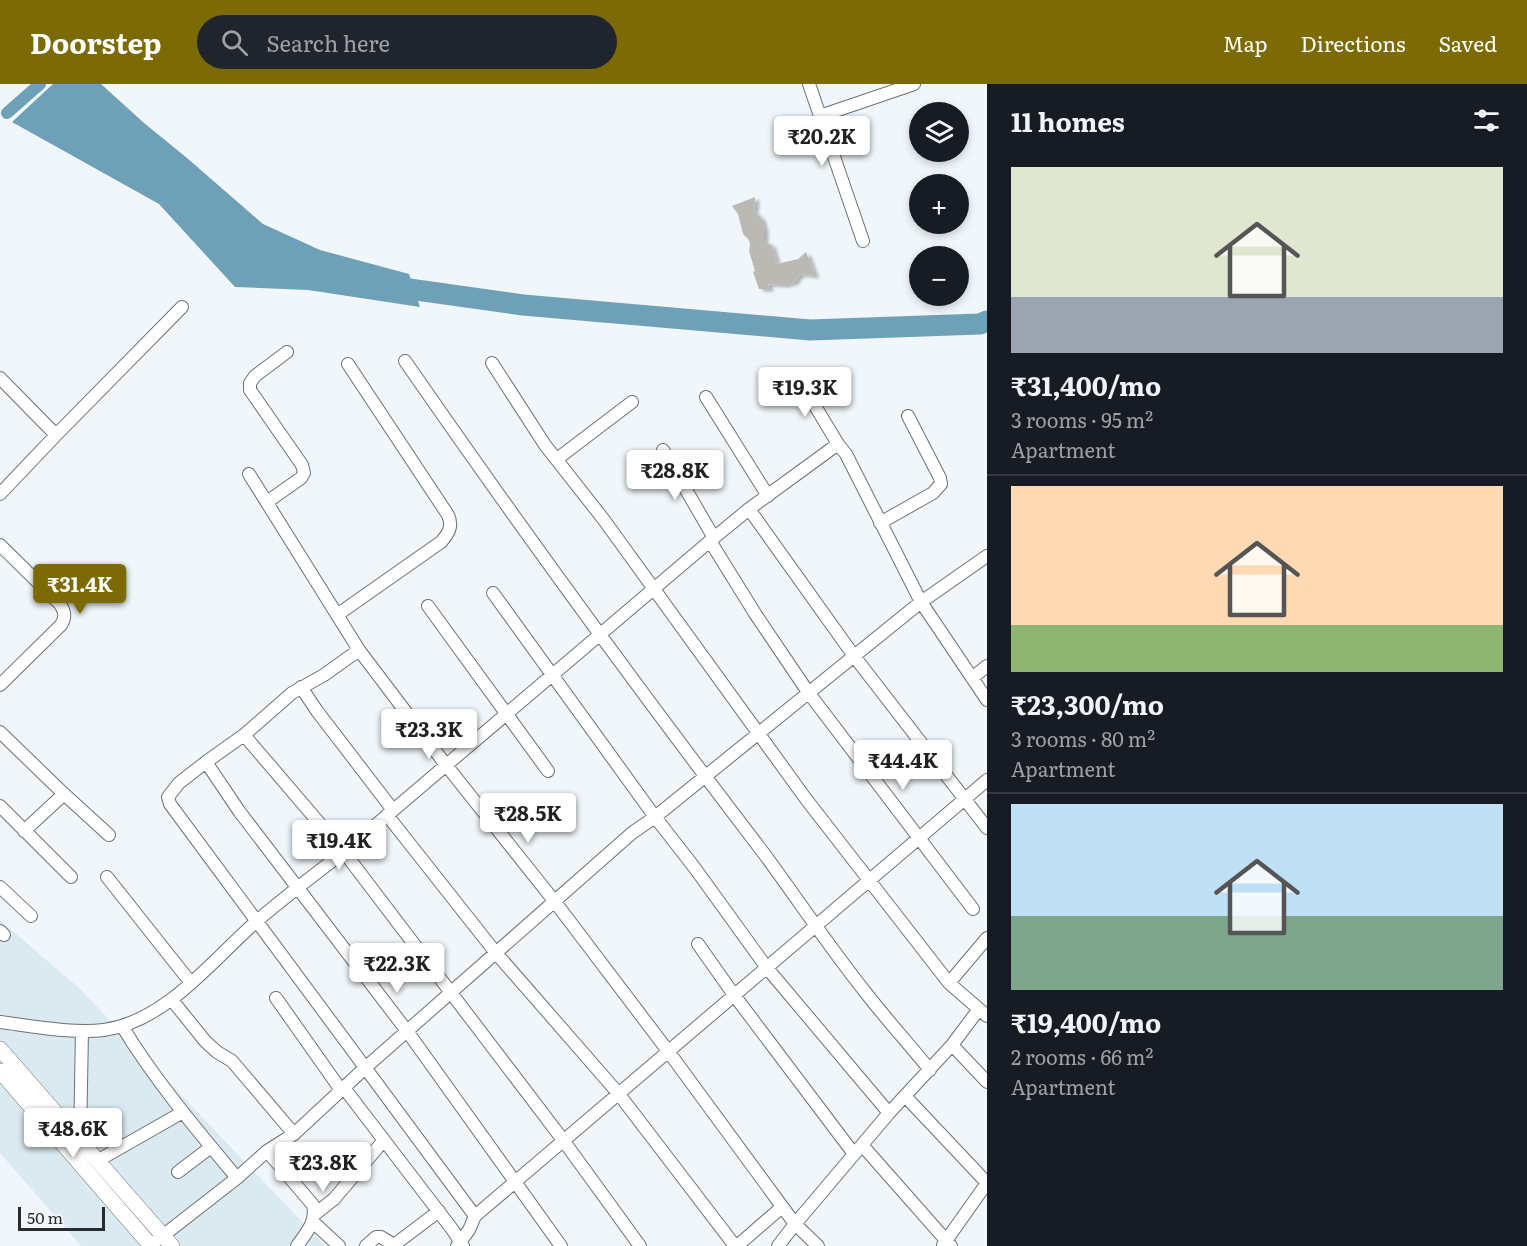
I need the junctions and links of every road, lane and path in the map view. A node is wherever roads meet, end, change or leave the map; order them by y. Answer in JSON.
{"nodes":[{"id":1,"x":809,"y":84,"type":"edge"},
{"id":2,"x":914,"y":84,"type":"edge"},
{"id":3,"x":820,"y":116,"type":"junction"},
{"id":4,"x":863,"y":241,"type":"dead end"},
{"id":5,"x":182,"y":308,"type":"dead end"},
{"id":6,"x":287,"y":352,"type":"dead end"},
{"id":7,"x":405,"y":361,"type":"dead end"},
{"id":8,"x":492,"y":363,"type":"dead end"},
{"id":9,"x":348,"y":364,"type":"dead end"},
{"id":10,"x":797,"y":376,"type":"dead end"},
{"id":11,"x":0,"y":378,"type":"edge"},
{"id":12,"x":706,"y":397,"type":"dead end"},
{"id":13,"x":632,"y":402,"type":"dead end"},
{"id":14,"x":908,"y":416,"type":"dead end"},
{"id":15,"x":56,"y":435,"type":"junction"},
{"id":16,"x":838,"y":444,"type":"junction"},
{"id":17,"x":663,"y":450,"type":"dead end"},
{"id":18,"x":557,"y":459,"type":"junction"},
{"id":19,"x":249,"y":474,"type":"dead end"},
{"id":20,"x":0,"y":494,"type":"edge"},
{"id":21,"x":768,"y":496,"type":"junction"},
{"id":22,"x":267,"y":502,"type":"junction"},
{"id":23,"x":749,"y":509,"type":"junction"},
{"id":24,"x":880,"y":523,"type":"junction"},
{"id":25,"x":712,"y":540,"type":"junction"},
{"id":26,"x":0,"y":545,"type":"edge"},
{"id":27,"x":987,"y":556,"type":"edge"},
{"id":28,"x":653,"y":589,"type":"junction"},
{"id":29,"x":493,"y":593,"type":"dead end"},
{"id":30,"x":921,"y":602,"type":"junction"},
{"id":31,"x":428,"y":606,"type":"dead end"},
{"id":32,"x":337,"y":615,"type":"junction"},
{"id":33,"x":600,"y":634,"type":"junction"},
{"id":34,"x":358,"y":650,"type":"junction"},
{"id":35,"x":854,"y":656,"type":"junction"},
{"id":36,"x":987,"y":666,"type":"edge"},
{"id":37,"x":552,"y":674,"type":"junction"},
{"id":38,"x":972,"y":678,"type":"junction"},
{"id":39,"x":0,"y":686,"type":"edge"},
{"id":40,"x":301,"y":687,"type":"junction"},
{"id":41,"x":808,"y":692,"type":"junction"},
{"id":42,"x":987,"y":699,"type":"edge"},
{"id":43,"x":505,"y":714,"type":"junction"},
{"id":44,"x":0,"y":732,"type":"edge"},
{"id":45,"x":759,"y":732,"type":"junction"},
{"id":46,"x":244,"y":735,"type":"junction"},
{"id":47,"x":206,"y":762,"type":"junction"},
{"id":48,"x":446,"y":765,"type":"junction"},
{"id":49,"x":548,"y":771,"type":"dead end"},
{"id":50,"x":705,"y":777,"type":"junction"},
{"id":51,"x":987,"y":780,"type":"edge"},
{"id":52,"x":64,"y":795,"type":"junction"},
{"id":53,"x":964,"y":800,"type":"junction"},
{"id":54,"x":0,"y":806,"type":"edge"},
{"id":55,"x":390,"y":813,"type":"junction"},
{"id":56,"x":656,"y":817,"type":"junction"},
{"id":57,"x":987,"y":828,"type":"edge"},
{"id":58,"x":24,"y":831,"type":"junction"},
{"id":59,"x":109,"y":835,"type":"dead end"},
{"id":60,"x":920,"y":838,"type":"junction"},
{"id":61,"x":344,"y":852,"type":"junction"},
{"id":62,"x":71,"y":877,"type":"dead end"},
{"id":63,"x":106,"y":877,"type":"dead end"},
{"id":64,"x":869,"y":880,"type":"junction"},
{"id":65,"x":0,"y":887,"type":"edge"},
{"id":66,"x":297,"y":888,"type":"junction"},
{"id":67,"x":555,"y":902,"type":"junction"},
{"id":68,"x":973,"y":909,"type":"dead end"},
{"id":69,"x":31,"y":916,"type":"dead end"},
{"id":70,"x":256,"y":921,"type":"junction"},
{"id":71,"x":816,"y":926,"type":"junction"},
{"id":72,"x":987,"y":938,"type":"edge"},
{"id":73,"x":698,"y":944,"type":"dead end"},
{"id":74,"x":496,"y":953,"type":"junction"},
{"id":75,"x":767,"y":968,"type":"junction"},
{"id":76,"x":191,"y":983,"type":"junction"},
{"id":77,"x":949,"y":983,"type":"junction"},
{"id":78,"x":452,"y":993,"type":"junction"},
{"id":79,"x":734,"y":995,"type":"junction"},
{"id":80,"x":276,"y":998,"type":"dead end"},
{"id":81,"x":172,"y":1000,"type":"junction"},
{"id":82,"x":983,"y":1012,"type":"edge"},
{"id":83,"x":0,"y":1022,"type":"edge"},
{"id":84,"x":122,"y":1026,"type":"junction"},
{"id":85,"x":82,"y":1031,"type":"junction"},
{"id":86,"x":406,"y":1031,"type":"junction"},
{"id":87,"x":952,"y":1045,"type":"junction"},
{"id":88,"x":0,"y":1049,"type":"edge"},
{"id":89,"x":668,"y":1051,"type":"junction"},
{"id":90,"x":364,"y":1068,"type":"junction"},
{"id":91,"x":930,"y":1070,"type":"junction"},
{"id":92,"x":0,"y":1071,"type":"edge"},
{"id":93,"x":987,"y":1082,"type":"edge"},
{"id":94,"x":342,"y":1089,"type":"junction"},
{"id":95,"x":618,"y":1093,"type":"junction"},
{"id":96,"x":905,"y":1096,"type":"junction"},
{"id":97,"x":183,"y":1112,"type":"junction"},
{"id":98,"x":888,"y":1113,"type":"junction"},
{"id":99,"x":294,"y":1134,"type":"junction"},
{"id":100,"x":384,"y":1140,"type":"junction"},
{"id":101,"x":563,"y":1140,"type":"junction"},
{"id":102,"x":80,"y":1141,"type":"junction"},
{"id":103,"x":211,"y":1147,"type":"junction"},
{"id":104,"x":858,"y":1150,"type":"junction"},
{"id":105,"x":267,"y":1151,"type":"junction"},
{"id":106,"x":97,"y":1161,"type":"junction"},
{"id":107,"x":178,"y":1172,"type":"dead end"},
{"id":108,"x":237,"y":1178,"type":"junction"},
{"id":109,"x":514,"y":1182,"type":"junction"},
{"id":110,"x":987,"y":1183,"type":"edge"},
{"id":111,"x":782,"y":1207,"type":"junction"},
{"id":112,"x":438,"y":1211,"type":"junction"},
{"id":113,"x":475,"y":1216,"type":"junction"},
{"id":114,"x":314,"y":1218,"type":"junction"},
{"id":115,"x":795,"y":1224,"type":"junction"},
{"id":116,"x":159,"y":1243,"type":"edge"},
{"id":117,"x":947,"y":1244,"type":"edge"},
{"id":118,"x":460,"y":1245,"type":"edge"},
{"id":119,"x":297,"y":1246,"type":"edge"},
{"id":120,"x":339,"y":1246,"type":"edge"},
{"id":121,"x":366,"y":1246,"type":"edge"},
{"id":122,"x":561,"y":1246,"type":"edge"},
{"id":123,"x":640,"y":1246,"type":"edge"},
{"id":124,"x":736,"y":1246,"type":"edge"},
{"id":125,"x":778,"y":1246,"type":"edge"},
{"id":126,"x":818,"y":1246,"type":"edge"}],
"edges":[{"from":1,"to":3,"type":"street"},
{"from":2,"to":3,"type":"street"},
{"from":3,"to":4,"type":"street"},
{"from":5,"to":15,"type":"street"},
{"from":6,"to":22,"type":"street"},
{"from":7,"to":33,"type":"street"},
{"from":8,"to":18,"type":"street"},
{"from":9,"to":32,"type":"street"},
{"from":10,"to":16,"type":"street"},
{"from":11,"to":15,"type":"street"},
{"from":12,"to":21,"type":"street"},
{"from":13,"to":18,"type":"street"},
{"from":14,"to":24,"type":"street"},
{"from":15,"to":20,"type":"street"},
{"from":16,"to":21,"type":"street"},
{"from":16,"to":24,"type":"street"},
{"from":17,"to":25,"type":"street"},
{"from":18,"to":28,"type":"street"},
{"from":19,"to":22,"type":"street"},
{"from":21,"to":23,"type":"street"},
{"from":22,"to":32,"type":"street"},
{"from":23,"to":25,"type":"street"},
{"from":23,"to":35,"type":"street"},
{"from":24,"to":30,"type":"street"},
{"from":25,"to":28,"type":"street"},
{"from":25,"to":41,"type":"street"},
{"from":26,"to":39,"type":"street"},
{"from":27,"to":30,"type":"street"},
{"from":28,"to":33,"type":"street"},
{"from":28,"to":45,"type":"street"},
{"from":29,"to":37,"type":"street"},
{"from":30,"to":35,"type":"street"},
{"from":30,"to":38,"type":"street"},
{"from":31,"to":43,"type":"street"},
{"from":32,"to":34,"type":"street"},
{"from":33,"to":37,"type":"street"},
{"from":33,"to":50,"type":"street"},
{"from":34,"to":40,"type":"street"},
{"from":34,"to":48,"type":"street"},
{"from":35,"to":41,"type":"street"},
{"from":35,"to":53,"type":"street"},
{"from":36,"to":38,"type":"street"},
{"from":37,"to":43,"type":"street"},
{"from":37,"to":56,"type":"street"},
{"from":38,"to":42,"type":"street"},
{"from":40,"to":46,"type":"street"},
{"from":40,"to":55,"type":"street"},
{"from":41,"to":45,"type":"street"},
{"from":41,"to":60,"type":"street"},
{"from":43,"to":48,"type":"street"},
{"from":43,"to":49,"type":"street"},
{"from":44,"to":52,"type":"street"},
{"from":45,"to":50,"type":"street"},
{"from":45,"to":64,"type":"street"},
{"from":46,"to":47,"type":"street"},
{"from":46,"to":61,"type":"street"},
{"from":47,"to":66,"type":"street"},
{"from":47,"to":70,"type":"street"},
{"from":48,"to":55,"type":"street"},
{"from":48,"to":67,"type":"street"},
{"from":50,"to":56,"type":"street"},
{"from":50,"to":71,"type":"street"},
{"from":51,"to":53,"type":"street"},
{"from":52,"to":58,"type":"street"},
{"from":52,"to":59,"type":"street"},
{"from":53,"to":57,"type":"street"},
{"from":53,"to":60,"type":"street"},
{"from":54,"to":58,"type":"street"},
{"from":55,"to":61,"type":"street"},
{"from":55,"to":74,"type":"street"},
{"from":56,"to":67,"type":"street"},
{"from":56,"to":75,"type":"street"},
{"from":58,"to":62,"type":"street"},
{"from":60,"to":64,"type":"street"},
{"from":60,"to":68,"type":"street"},
{"from":61,"to":66,"type":"street"},
{"from":61,"to":78,"type":"street"},
{"from":63,"to":76,"type":"street"},
{"from":64,"to":71,"type":"street"},
{"from":64,"to":77,"type":"street"},
{"from":65,"to":69,"type":"street"},
{"from":66,"to":70,"type":"street"},
{"from":66,"to":86,"type":"street"},
{"from":67,"to":74,"type":"street"},
{"from":67,"to":89,"type":"street"},
{"from":70,"to":76,"type":"street"},
{"from":70,"to":90,"type":"street"},
{"from":71,"to":75,"type":"street"},
{"from":71,"to":91,"type":"street"},
{"from":72,"to":77,"type":"street"},
{"from":73,"to":79,"type":"street"},
{"from":74,"to":78,"type":"street"},
{"from":74,"to":95,"type":"street"},
{"from":75,"to":79,"type":"street"},
{"from":75,"to":98,"type":"street"},
{"from":76,"to":81,"type":"street"},
{"from":77,"to":82,"type":"street"},
{"from":78,"to":86,"type":"street"},
{"from":78,"to":101,"type":"street"},
{"from":79,"to":89,"type":"street"},
{"from":79,"to":104,"type":"street"},
{"from":80,"to":94,"type":"street"},
{"from":81,"to":84,"type":"street"},
{"from":81,"to":99,"type":"street"},
{"from":82,"to":87,"type":"street"},
{"from":83,"to":85,"type":"street"},
{"from":84,"to":85,"type":"street"},
{"from":84,"to":97,"type":"street"},
{"from":85,"to":102,"type":"street"},
{"from":86,"to":90,"type":"street"},
{"from":86,"to":109,"type":"street"},
{"from":87,"to":91,"type":"street"},
{"from":87,"to":93,"type":"street"},
{"from":88,"to":102,"type":"street"},
{"from":89,"to":95,"type":"street"},
{"from":89,"to":111,"type":"street"},
{"from":90,"to":94,"type":"street"},
{"from":90,"to":113,"type":"street"},
{"from":91,"to":96,"type":"street"},
{"from":92,"to":116,"type":"street"},
{"from":94,"to":99,"type":"street"},
{"from":94,"to":100,"type":"street"},
{"from":95,"to":101,"type":"street"},
{"from":95,"to":124,"type":"street"},
{"from":96,"to":98,"type":"street"},
{"from":96,"to":110,"type":"street"},
{"from":97,"to":103,"type":"street"},
{"from":97,"to":106,"type":"street"},
{"from":98,"to":104,"type":"street"},
{"from":99,"to":105,"type":"street"},
{"from":100,"to":112,"type":"street"},
{"from":100,"to":114,"type":"street"},
{"from":101,"to":109,"type":"street"},
{"from":101,"to":123,"type":"street"},
{"from":102,"to":106,"type":"street"},
{"from":103,"to":107,"type":"street"},
{"from":103,"to":108,"type":"street"},
{"from":104,"to":115,"type":"street"},
{"from":104,"to":117,"type":"street"},
{"from":105,"to":108,"type":"street"},
{"from":105,"to":114,"type":"street"},
{"from":106,"to":116,"type":"street"},
{"from":108,"to":116,"type":"street"},
{"from":109,"to":113,"type":"street"},
{"from":109,"to":122,"type":"street"},
{"from":110,"to":117,"type":"street"},
{"from":111,"to":115,"type":"street"},
{"from":111,"to":124,"type":"street"},
{"from":112,"to":118,"type":"street"},
{"from":112,"to":121,"type":"street"},
{"from":113,"to":118,"type":"street"},
{"from":114,"to":119,"type":"street"},
{"from":114,"to":120,"type":"street"},
{"from":115,"to":125,"type":"street"},
{"from":115,"to":126,"type":"street"}]}
